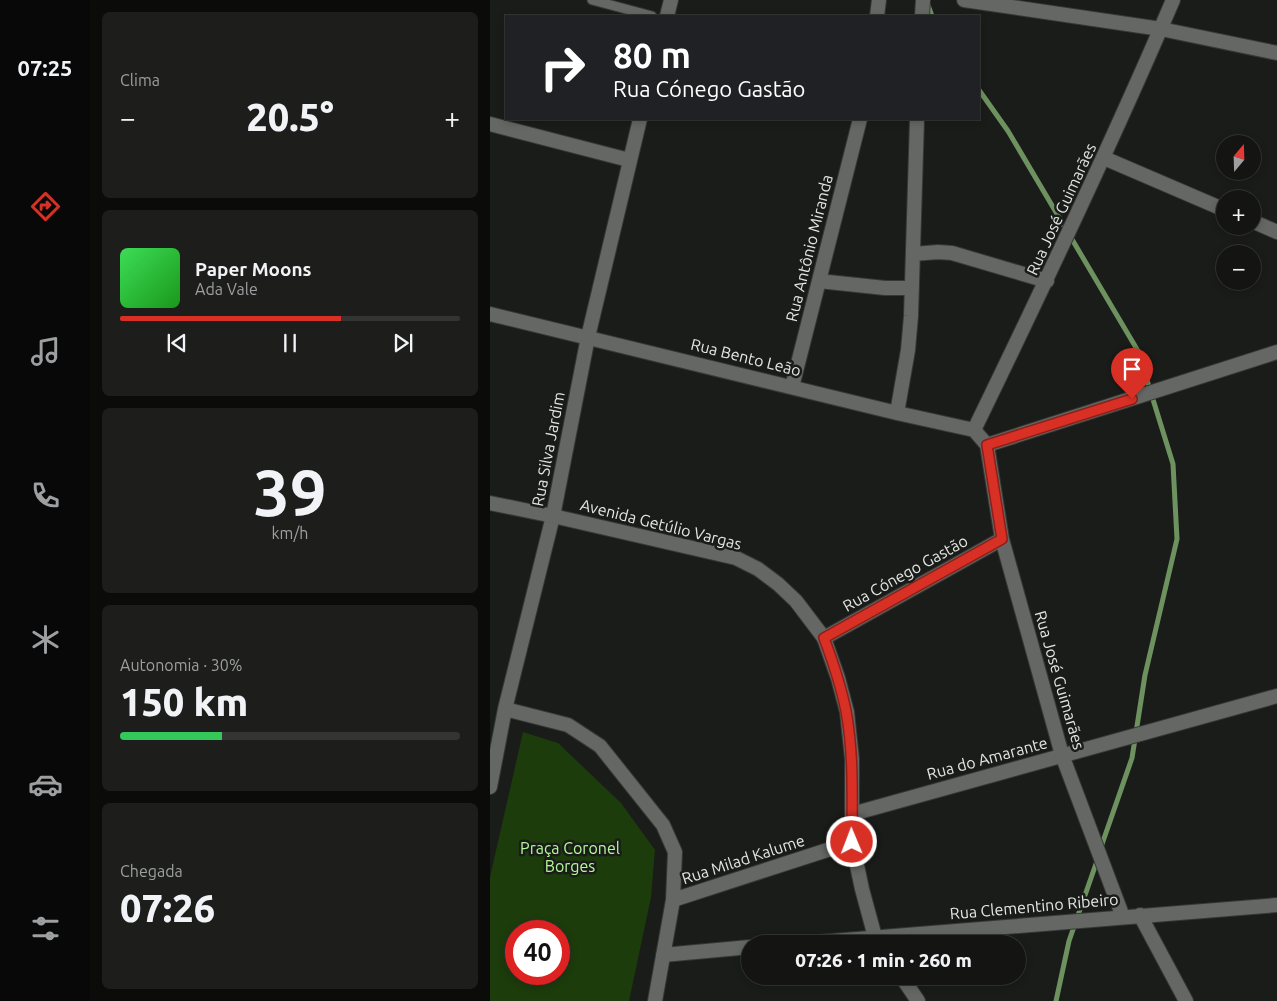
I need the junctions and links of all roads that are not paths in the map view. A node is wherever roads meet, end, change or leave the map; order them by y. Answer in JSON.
{"nodes":[{"id":1,"x":592,"y":0,"type":"edge"},
{"id":2,"x":671,"y":0,"type":"edge"},
{"id":3,"x":879,"y":0,"type":"edge"},
{"id":4,"x":923,"y":0,"type":"edge"},
{"id":5,"x":964,"y":0,"type":"edge"},
{"id":6,"x":1173,"y":0,"type":"edge"},
{"id":7,"x":648,"y":15,"type":"edge"},
{"id":8,"x":667,"y":15,"type":"edge"},
{"id":9,"x":877,"y":15,"type":"edge"},
{"id":10,"x":922,"y":15,"type":"edge"},
{"id":11,"x":1160,"y":29,"type":"junction"},
{"id":12,"x":1277,"y":53,"type":"edge"},
{"id":13,"x":640,"y":120,"type":"edge"},
{"id":14,"x":860,"y":120,"type":"edge"},
{"id":15,"x":917,"y":120,"type":"edge"},
{"id":16,"x":490,"y":124,"type":"edge"},
{"id":17,"x":1104,"y":158,"type":"junction"},
{"id":18,"x":630,"y":160,"type":"junction"},
{"id":19,"x":1216,"y":206,"type":"edge"},
{"id":20,"x":1261,"y":225,"type":"edge"},
{"id":21,"x":1277,"y":232,"type":"edge"},
{"id":22,"x":913,"y":254,"type":"junction"},
{"id":23,"x":819,"y":281,"type":"junction"},
{"id":24,"x":1047,"y":281,"type":"junction"},
{"id":25,"x":912,"y":288,"type":"junction"},
{"id":26,"x":490,"y":314,"type":"edge"},
{"id":27,"x":588,"y":337,"type":"junction"},
{"id":28,"x":1277,"y":352,"type":"edge"},
{"id":29,"x":792,"y":387,"type":"junction"},
{"id":30,"x":897,"y":413,"type":"junction"},
{"id":31,"x":974,"y":430,"type":"junction"},
{"id":32,"x":987,"y":445,"type":"junction"},
{"id":33,"x":490,"y":503,"type":"edge"},
{"id":34,"x":553,"y":516,"type":"junction"},
{"id":35,"x":1002,"y":539,"type":"junction"},
{"id":36,"x":824,"y":638,"type":"junction"},
{"id":37,"x":1277,"y":696,"type":"edge"},
{"id":38,"x":505,"y":709,"type":"junction"},
{"id":39,"x":1062,"y":755,"type":"junction"},
{"id":40,"x":490,"y":787,"type":"edge"},
{"id":41,"x":852,"y":814,"type":"junction"},
{"id":42,"x":852,"y":842,"type":"junction"},
{"id":43,"x":673,"y":900,"type":"junction"},
{"id":44,"x":1277,"y":905,"type":"edge"},
{"id":45,"x":1140,"y":915,"type":"junction"},
{"id":46,"x":1123,"y":917,"type":"junction"},
{"id":47,"x":876,"y":935,"type":"edge"},
{"id":48,"x":930,"y":935,"type":"edge"},
{"id":49,"x":741,"y":948,"type":"edge"},
{"id":50,"x":664,"y":954,"type":"junction"},
{"id":51,"x":908,"y":985,"type":"edge"},
{"id":52,"x":655,"y":1001,"type":"edge"},
{"id":53,"x":918,"y":1001,"type":"edge"},
{"id":54,"x":1186,"y":1001,"type":"edge"}],
"edges":[{"from":1,"to":7,"type":"lane"},
{"from":2,"to":8,"type":"street"},
{"from":3,"to":9,"type":"street"},
{"from":4,"to":10,"type":"street"},
{"from":5,"to":11,"type":"street"},
{"from":6,"to":11,"type":"street","name":"Rua José Guimarães"},
{"from":11,"to":12,"type":"street"},
{"from":11,"to":17,"type":"street","name":"Rua José Guimarães"},
{"from":13,"to":18,"type":"street","name":"Rua Silva Jardim"},
{"from":14,"to":23,"type":"street","name":"Rua Antônio Miranda"},
{"from":15,"to":22,"type":"street"},
{"from":16,"to":18,"type":"street"},
{"from":17,"to":19,"type":"street"},
{"from":17,"to":24,"type":"street","name":"Rua José Guimarães"},
{"from":18,"to":27,"type":"street","name":"Rua Silva Jardim"},
{"from":20,"to":21,"type":"street"},
{"from":22,"to":24,"type":"street"},
{"from":22,"to":25,"type":"street"},
{"from":23,"to":25,"type":"street"},
{"from":23,"to":29,"type":"street","name":"Rua Antônio Miranda"},
{"from":24,"to":31,"type":"street","name":"Rua José Guimarães"},
{"from":25,"to":30,"type":"street"},
{"from":26,"to":27,"type":"street","name":"Rua Bento Leão"},
{"from":27,"to":29,"type":"street","name":"Rua Bento Leão"},
{"from":27,"to":34,"type":"street","name":"Rua Silva Jardim"},
{"from":28,"to":32,"type":"street"},
{"from":29,"to":30,"type":"street","name":"Rua Bento Leão"},
{"from":30,"to":31,"type":"street","name":"Rua Bento Leão"},
{"from":31,"to":32,"type":"street"},
{"from":32,"to":35,"type":"street","name":"Rua José Guimarães"},
{"from":33,"to":34,"type":"street","name":"Avenida Getúlio Vargas"},
{"from":34,"to":36,"type":"street","name":"Avenida Getúlio Vargas"},
{"from":34,"to":38,"type":"street","name":"Rua Silva Jardim"},
{"from":35,"to":36,"type":"street","name":"Rua Cónego Gastão"},
{"from":35,"to":39,"type":"street","name":"Rua José Guimarães"},
{"from":36,"to":41,"type":"street","name":"Avenida Getúlio Vargas"},
{"from":37,"to":39,"type":"street","name":"Rua do Amarante"},
{"from":38,"to":40,"type":"street","name":"Rua Silva Jardim"},
{"from":38,"to":43,"type":"street"},
{"from":39,"to":41,"type":"street","name":"Rua do Amarante"},
{"from":39,"to":46,"type":"street","name":"Rua José Guimarães"},
{"from":41,"to":42,"type":"street","name":"Avenida Getúlio Vargas"},
{"from":42,"to":43,"type":"street","name":"Rua Milad Kalume"},
{"from":42,"to":47,"type":"street","name":"Avenida Getúlio Vargas"},
{"from":43,"to":50,"type":"street"},
{"from":44,"to":45,"type":"street","name":"Rua Clementino Ribeiro"},
{"from":45,"to":46,"type":"street","name":"Rua Clementino Ribeiro"},
{"from":45,"to":54,"type":"street"},
{"from":46,"to":48,"type":"street","name":"Rua Clementino Ribeiro"},
{"from":49,"to":50,"type":"street"},
{"from":50,"to":52,"type":"street"},
{"from":51,"to":53,"type":"street"}]}
